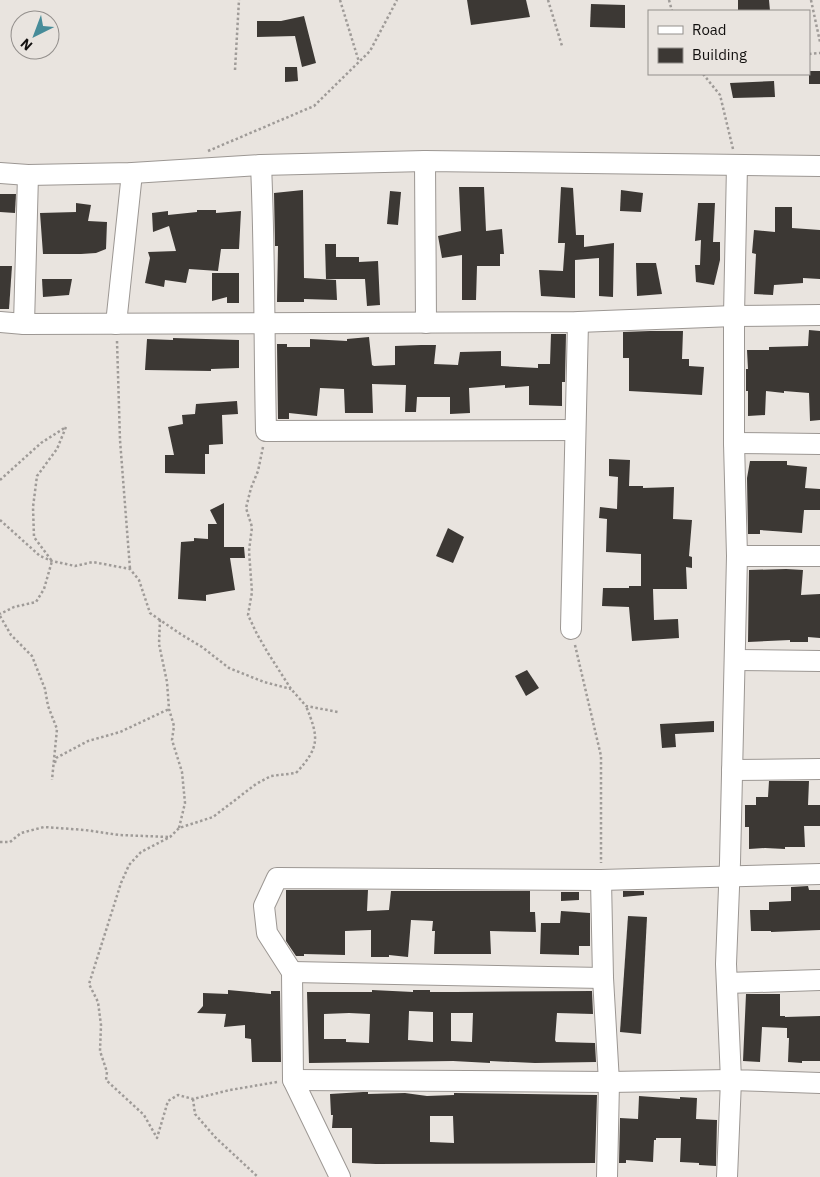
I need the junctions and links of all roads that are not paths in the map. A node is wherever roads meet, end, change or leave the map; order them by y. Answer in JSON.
{"nodes":[{"id":1,"x":425,"y":161,"type":"junction"},
{"id":2,"x":260,"y":165,"type":"junction"},
{"id":3,"x":737,"y":165,"type":"junction"},
{"id":4,"x":820,"y":166,"type":"edge"},
{"id":5,"x":0,"y":173,"type":"edge"},
{"id":6,"x":132,"y":174,"type":"junction"},
{"id":7,"x":28,"y":175,"type":"junction"},
{"id":8,"x":820,"y":315,"type":"edge"},
{"id":9,"x":734,"y":316,"type":"junction"},
{"id":10,"x":0,"y":322,"type":"edge"},
{"id":11,"x":264,"y":322,"type":"junction"},
{"id":12,"x":578,"y":322,"type":"junction"},
{"id":13,"x":426,"y":323,"type":"junction"},
{"id":14,"x":24,"y":324,"type":"junction"},
{"id":15,"x":116,"y":324,"type":"junction"},
{"id":16,"x":575,"y":430,"type":"junction"},
{"id":17,"x":734,"y":443,"type":"junction"},
{"id":18,"x":820,"y":444,"type":"edge"},
{"id":19,"x":737,"y":556,"type":"junction"},
{"id":20,"x":820,"y":556,"type":"edge"},
{"id":21,"x":571,"y":628,"type":"road end"},
{"id":22,"x":734,"y":660,"type":"junction"},
{"id":23,"x":820,"y":661,"type":"edge"},
{"id":24,"x":820,"y":769,"type":"edge"},
{"id":25,"x":732,"y":770,"type":"junction"},
{"id":26,"x":820,"y":874,"type":"edge"},
{"id":27,"x":730,"y":877,"type":"junction"},
{"id":28,"x":601,"y":880,"type":"junction"},
{"id":29,"x":292,"y":972,"type":"junction"},
{"id":30,"x":603,"y":978,"type":"junction"},
{"id":31,"x":820,"y":980,"type":"edge"},
{"id":32,"x":727,"y":983,"type":"junction"},
{"id":33,"x":293,"y":1080,"type":"junction"},
{"id":34,"x":731,"y":1080,"type":"junction"},
{"id":35,"x":608,"y":1082,"type":"junction"},
{"id":36,"x":820,"y":1083,"type":"edge"},
{"id":37,"x":340,"y":1177,"type":"edge"},
{"id":38,"x":607,"y":1177,"type":"edge"},
{"id":39,"x":727,"y":1177,"type":"edge"}],
"edges":[{"from":1,"to":2,"type":"street"},
{"from":1,"to":3,"type":"street"},
{"from":1,"to":13,"type":"street"},
{"from":2,"to":6,"type":"street"},
{"from":2,"to":11,"type":"street"},
{"from":3,"to":4,"type":"street"},
{"from":3,"to":9,"type":"street"},
{"from":5,"to":7,"type":"street"},
{"from":6,"to":7,"type":"street"},
{"from":6,"to":15,"type":"street"},
{"from":7,"to":14,"type":"street"},
{"from":8,"to":9,"type":"street"},
{"from":9,"to":12,"type":"street"},
{"from":9,"to":17,"type":"street"},
{"from":10,"to":14,"type":"street"},
{"from":11,"to":13,"type":"street"},
{"from":11,"to":15,"type":"street"},
{"from":11,"to":16,"type":"street"},
{"from":12,"to":13,"type":"street"},
{"from":12,"to":16,"type":"street"},
{"from":14,"to":15,"type":"street"},
{"from":16,"to":21,"type":"street"},
{"from":17,"to":18,"type":"street"},
{"from":17,"to":19,"type":"street"},
{"from":19,"to":20,"type":"street"},
{"from":19,"to":22,"type":"street"},
{"from":22,"to":23,"type":"street"},
{"from":22,"to":25,"type":"street"},
{"from":24,"to":25,"type":"street"},
{"from":25,"to":27,"type":"street"},
{"from":26,"to":27,"type":"street"},
{"from":27,"to":28,"type":"street"},
{"from":27,"to":32,"type":"street"},
{"from":28,"to":29,"type":"street"},
{"from":28,"to":30,"type":"street"},
{"from":29,"to":30,"type":"street"},
{"from":29,"to":33,"type":"street"},
{"from":30,"to":35,"type":"street"},
{"from":31,"to":32,"type":"street"},
{"from":32,"to":34,"type":"street"},
{"from":33,"to":35,"type":"street"},
{"from":33,"to":37,"type":"street"},
{"from":34,"to":35,"type":"street"},
{"from":34,"to":36,"type":"street"},
{"from":34,"to":39,"type":"street"},
{"from":35,"to":38,"type":"street"}]}
